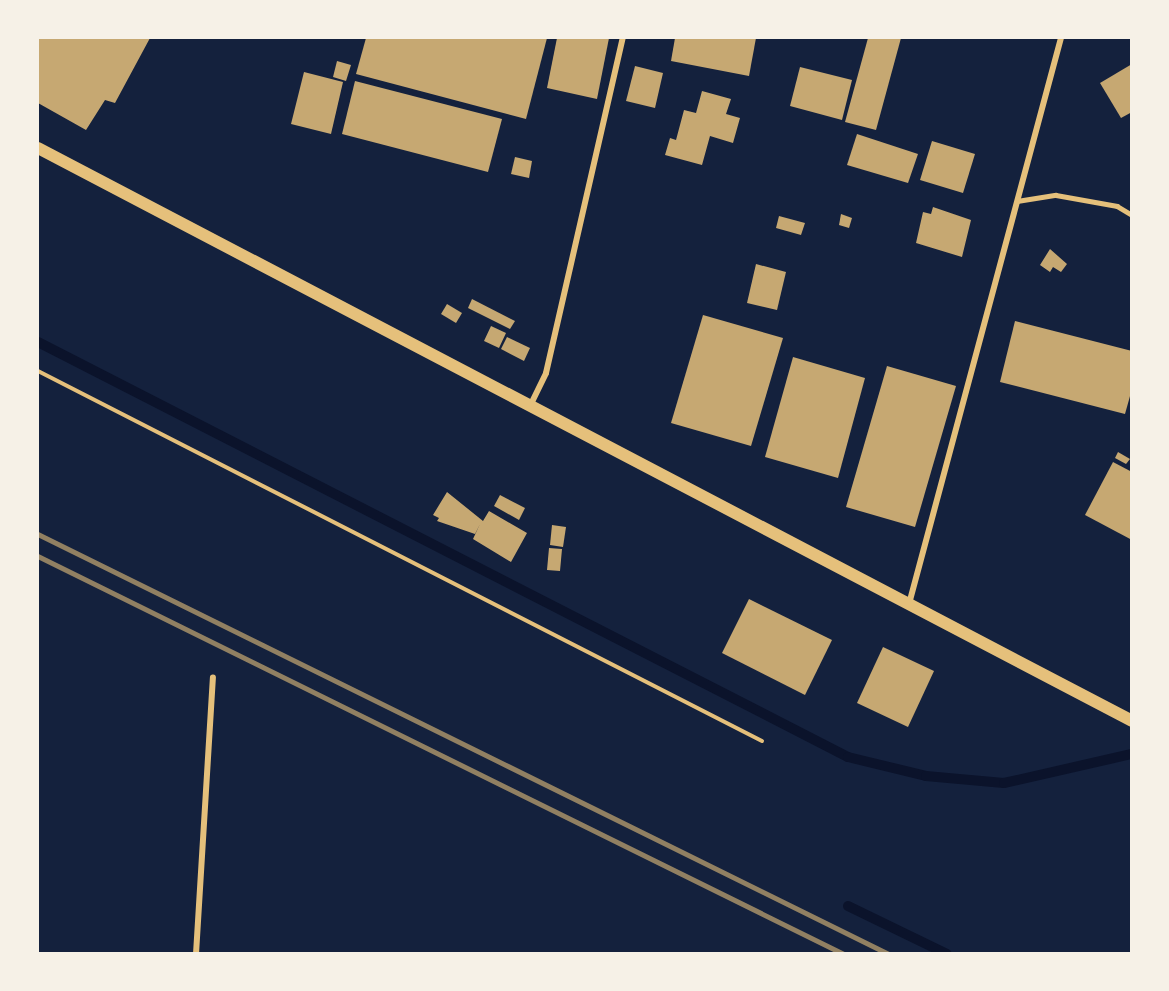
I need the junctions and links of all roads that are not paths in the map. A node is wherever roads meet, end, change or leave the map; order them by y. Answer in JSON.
{"nodes":[{"id":1,"x":623,"y":38,"type":"edge"},
{"id":2,"x":1061,"y":38,"type":"edge"},
{"id":3,"x":38,"y":148,"type":"edge"},
{"id":4,"x":1014,"y":202,"type":"junction"},
{"id":5,"x":1131,"y":215,"type":"edge"},
{"id":6,"x":531,"y":404,"type":"junction"},
{"id":7,"x":909,"y":603,"type":"junction"},
{"id":8,"x":213,"y":678,"type":"dead end"},
{"id":9,"x":1131,"y":721,"type":"edge"},
{"id":10,"x":196,"y":954,"type":"edge"}],
"edges":[{"from":1,"to":6,"type":"street"},
{"from":2,"to":4,"type":"street"},
{"from":3,"to":6,"type":"main road"},
{"from":4,"to":5,"type":"lane"},
{"from":4,"to":7,"type":"street"},
{"from":6,"to":7,"type":"main road"},
{"from":7,"to":9,"type":"main road"},
{"from":8,"to":10,"type":"street"}]}
